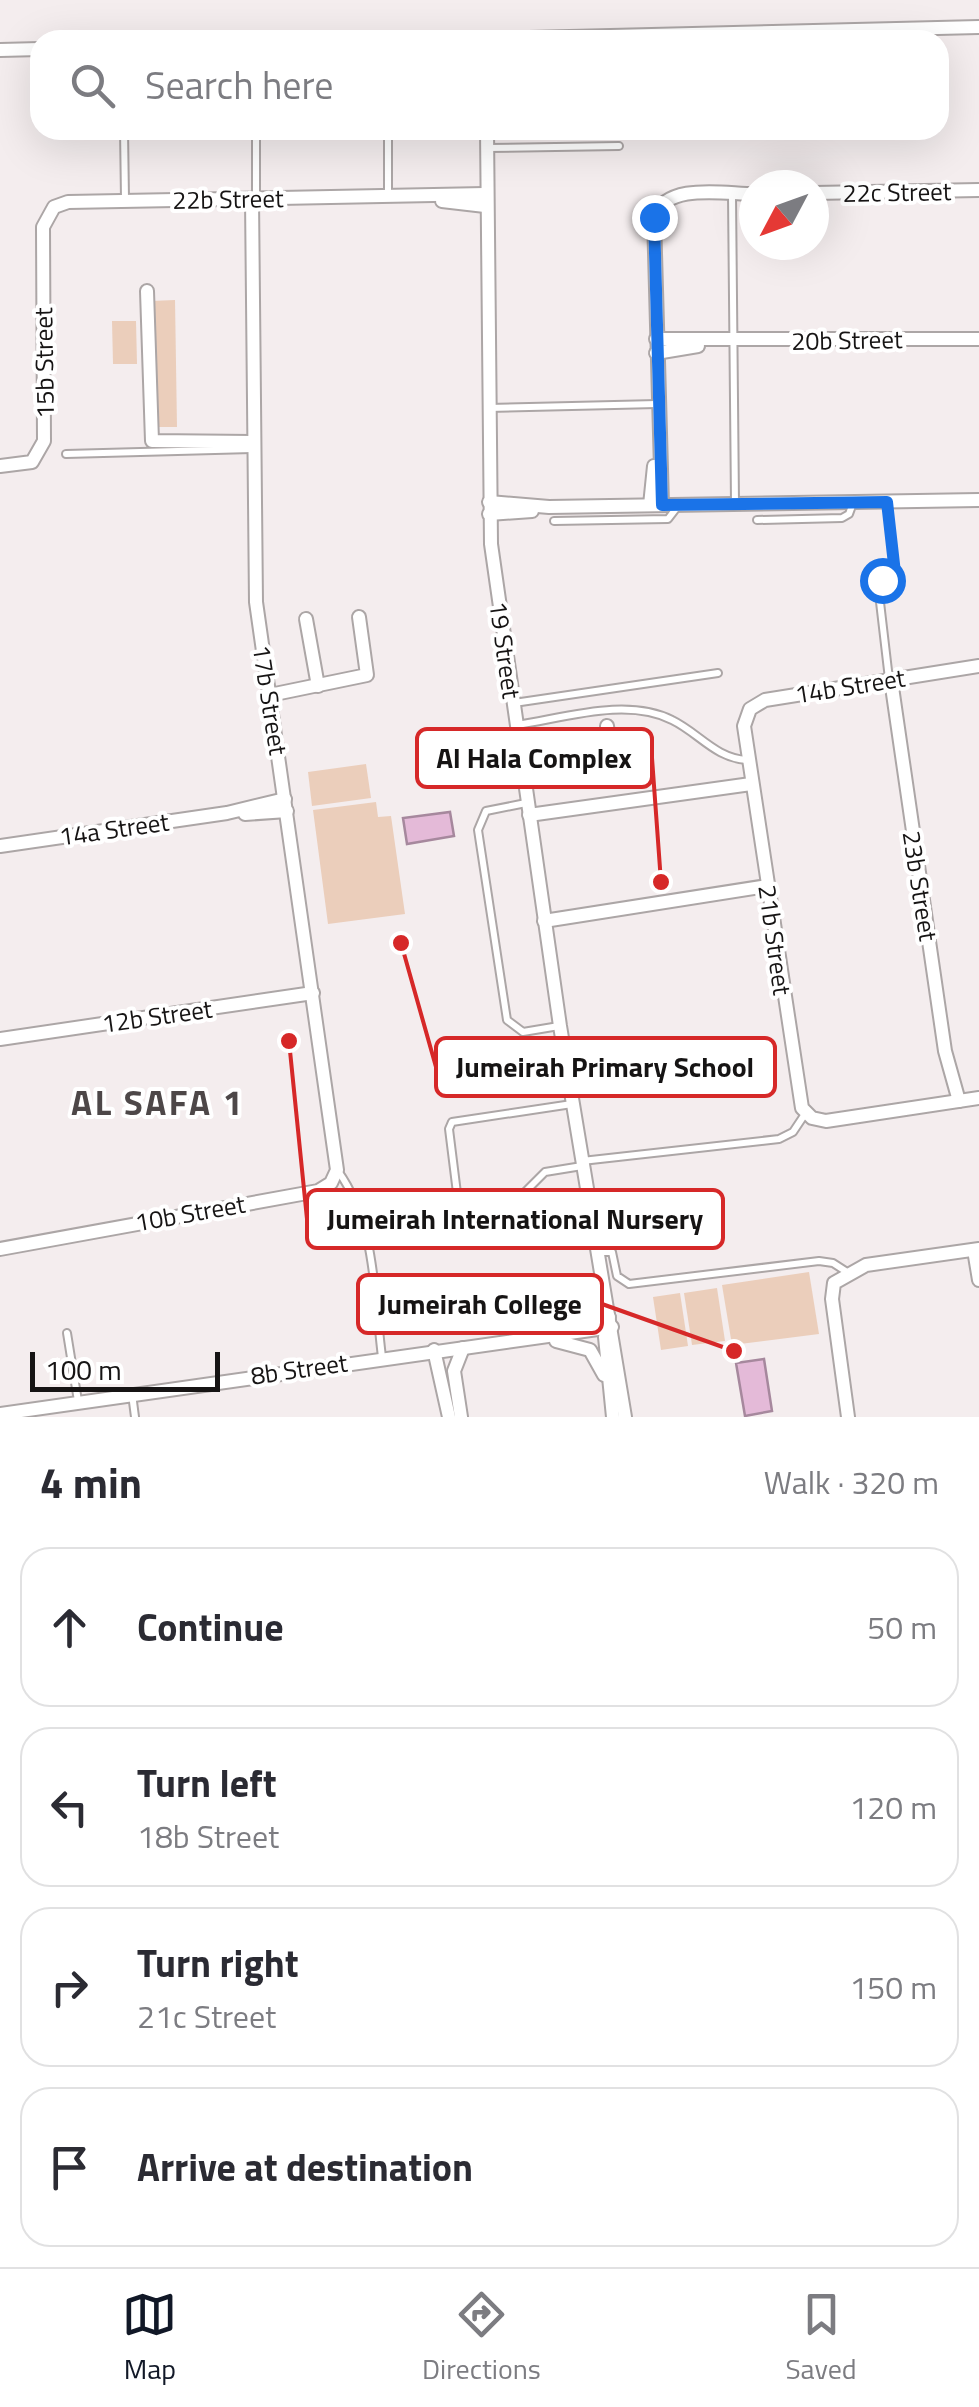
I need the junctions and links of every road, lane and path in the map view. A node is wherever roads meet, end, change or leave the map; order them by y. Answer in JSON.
{"nodes":[{"id":1,"x":979,"y":27,"type":"edge"},
{"id":2,"x":857,"y":30,"type":"edge"},
{"id":3,"x":30,"y":49,"type":"edge"},
{"id":4,"x":0,"y":50,"type":"edge"},
{"id":5,"x":124,"y":140,"type":"edge"},
{"id":6,"x":255,"y":140,"type":"edge"},
{"id":7,"x":388,"y":140,"type":"edge"},
{"id":8,"x":486,"y":140,"type":"edge"},
{"id":9,"x":619,"y":146,"type":"dead end"},
{"id":10,"x":486,"y":148,"type":"junction"},
{"id":11,"x":979,"y":190,"type":"edge"},
{"id":12,"x":829,"y":193,"type":"edge"},
{"id":13,"x":732,"y":194,"type":"junction"},
{"id":14,"x":739,"y":194,"type":"edge"},
{"id":15,"x":388,"y":196,"type":"junction"},
{"id":16,"x":125,"y":200,"type":"junction"},
{"id":17,"x":250,"y":200,"type":"junction"},
{"id":18,"x":485,"y":200,"type":"junction"},
{"id":19,"x":43,"y":227,"type":"joint"},
{"id":20,"x":147,"y":292,"type":"dead end"},
{"id":21,"x":979,"y":339,"type":"edge"},
{"id":22,"x":733,"y":342,"type":"junction"},
{"id":23,"x":656,"y":346,"type":"junction"},
{"id":24,"x":657,"y":404,"type":"junction"},
{"id":25,"x":488,"y":408,"type":"junction"},
{"id":26,"x":252,"y":445,"type":"junction"},
{"id":27,"x":66,"y":454,"type":"dead end"},
{"id":28,"x":0,"y":466,"type":"edge"},
{"id":29,"x":979,"y":500,"type":"edge"},
{"id":30,"x":853,"y":502,"type":"junction"},
{"id":31,"x":887,"y":502,"type":"junction"},
{"id":32,"x":735,"y":504,"type":"junction"},
{"id":33,"x":656,"y":505,"type":"junction"},
{"id":34,"x":678,"y":505,"type":"junction"},
{"id":35,"x":489,"y":508,"type":"junction"},
{"id":36,"x":756,"y":520,"type":"dead end"},
{"id":37,"x":554,"y":521,"type":"dead end"},
{"id":38,"x":359,"y":617,"type":"dead end"},
{"id":39,"x":306,"y":620,"type":"dead end"},
{"id":40,"x":979,"y":666,"type":"edge"},
{"id":41,"x":718,"y":673,"type":"dead end"},
{"id":42,"x":887,"y":680,"type":"junction"},
{"id":43,"x":318,"y":686,"type":"junction"},
{"id":44,"x":270,"y":695,"type":"junction"},
{"id":45,"x":512,"y":704,"type":"junction"},
{"id":46,"x":515,"y":725,"type":"junction"},
{"id":47,"x":607,"y":726,"type":"dead end"},
{"id":48,"x":744,"y":734,"type":"joint"},
{"id":49,"x":611,"y":753,"type":"junction"},
{"id":50,"x":748,"y":760,"type":"junction"},
{"id":51,"x":522,"y":768,"type":"junction"},
{"id":52,"x":615,"y":779,"type":"dead end"},
{"id":53,"x":751,"y":784,"type":"junction"},
{"id":54,"x":286,"y":805,"type":"junction"},
{"id":55,"x":528,"y":809,"type":"junction"},
{"id":56,"x":0,"y":846,"type":"edge"},
{"id":57,"x":767,"y":886,"type":"junction"},
{"id":58,"x":544,"y":921,"type":"junction"},
{"id":59,"x":313,"y":993,"type":"junction"},
{"id":60,"x":560,"y":1026,"type":"junction"},
{"id":61,"x":0,"y":1039,"type":"edge"},
{"id":62,"x":979,"y":1098,"type":"edge"},
{"id":63,"x":953,"y":1102,"type":"junction"},
{"id":64,"x":572,"y":1104,"type":"junction"},
{"id":65,"x":806,"y":1113,"type":"junction"},
{"id":66,"x":337,"y":1163,"type":"junction"},
{"id":67,"x":583,"y":1164,"type":"junction"},
{"id":68,"x":0,"y":1245,"type":"edge"},
{"id":69,"x":976,"y":1249,"type":"edge"},
{"id":70,"x":596,"y":1252,"type":"junction"},
{"id":71,"x":847,"y":1272,"type":"junction"},
{"id":72,"x":979,"y":1280,"type":"edge"},
{"id":73,"x":607,"y":1323,"type":"junction"},
{"id":74,"x":67,"y":1332,"type":"dead end"},
{"id":75,"x":540,"y":1335,"type":"junction"},
{"id":76,"x":463,"y":1348,"type":"junction"},
{"id":77,"x":434,"y":1350,"type":"junction"},
{"id":78,"x":382,"y":1357,"type":"junction"},
{"id":79,"x":132,"y":1394,"type":"junction"},
{"id":80,"x":78,"y":1402,"type":"junction"},
{"id":81,"x":612,"y":1411,"type":"edge"},
{"id":82,"x":0,"y":1414,"type":"edge"},
{"id":83,"x":135,"y":1417,"type":"edge"},
{"id":84,"x":449,"y":1417,"type":"edge"},
{"id":85,"x":461,"y":1417,"type":"edge"},
{"id":86,"x":625,"y":1417,"type":"edge"},
{"id":87,"x":848,"y":1417,"type":"edge"}],
"edges":[{"from":1,"to":2,"type":"street"},
{"from":3,"to":4,"type":"street"},
{"from":5,"to":16,"type":"lane"},
{"from":6,"to":17,"type":"lane"},
{"from":7,"to":15,"type":"lane"},
{"from":8,"to":10,"type":"street","name":"19 Street"},
{"from":9,"to":10,"type":"lane"},
{"from":10,"to":18,"type":"street","name":"19 Street"},
{"from":11,"to":12,"type":"street","name":"22c Street"},
{"from":13,"to":14,"type":"street"},
{"from":13,"to":22,"type":"lane"},
{"from":13,"to":23,"type":"street"},
{"from":15,"to":17,"type":"street","name":"22b Street"},
{"from":15,"to":18,"type":"street","name":"22b Street"},
{"from":16,"to":17,"type":"street","name":"22b Street"},
{"from":16,"to":19,"type":"street","name":"22b Street"},
{"from":17,"to":26,"type":"street","name":"17b Street"},
{"from":18,"to":25,"type":"street","name":"19 Street"},
{"from":19,"to":28,"type":"street","name":"15b Street"},
{"from":20,"to":26,"type":"street"},
{"from":21,"to":22,"type":"street","name":"20b Street"},
{"from":22,"to":23,"type":"street","name":"20b Street"},
{"from":22,"to":32,"type":"lane"},
{"from":23,"to":24,"type":"street"},
{"from":24,"to":25,"type":"lane"},
{"from":24,"to":33,"type":"street"},
{"from":25,"to":35,"type":"street","name":"19 Street"},
{"from":26,"to":27,"type":"lane"},
{"from":26,"to":44,"type":"street","name":"17b Street"},
{"from":29,"to":31,"type":"street"},
{"from":30,"to":31,"type":"street"},
{"from":30,"to":32,"type":"street"},
{"from":30,"to":36,"type":"lane"},
{"from":31,"to":42,"type":"lane"},
{"from":32,"to":34,"type":"street"},
{"from":33,"to":34,"type":"street"},
{"from":33,"to":35,"type":"street"},
{"from":34,"to":37,"type":"lane"},
{"from":35,"to":45,"type":"street","name":"19 Street"},
{"from":38,"to":43,"type":"street"},
{"from":39,"to":43,"type":"street"},
{"from":40,"to":42,"type":"street","name":"14b Street"},
{"from":41,"to":45,"type":"lane"},
{"from":42,"to":48,"type":"street","name":"14b Street"},
{"from":42,"to":63,"type":"street","name":"23b Street"},
{"from":43,"to":44,"type":"street"},
{"from":44,"to":54,"type":"street","name":"17b Street"},
{"from":45,"to":46,"type":"street","name":"19 Street"},
{"from":46,"to":50,"type":"lane"},
{"from":46,"to":51,"type":"street","name":"19 Street"},
{"from":47,"to":49,"type":"street"},
{"from":48,"to":50,"type":"street","name":"21b Street"},
{"from":49,"to":51,"type":"street"},
{"from":49,"to":52,"type":"street"},
{"from":50,"to":53,"type":"street","name":"21b Street"},
{"from":51,"to":55,"type":"street","name":"19 Street"},
{"from":53,"to":55,"type":"street"},
{"from":53,"to":57,"type":"street","name":"21b Street"},
{"from":54,"to":56,"type":"street","name":"14a Street"},
{"from":54,"to":59,"type":"street","name":"17b Street"},
{"from":55,"to":58,"type":"street","name":"19 Street"},
{"from":55,"to":60,"type":"lane"},
{"from":57,"to":58,"type":"street"},
{"from":57,"to":65,"type":"street","name":"21b Street"},
{"from":58,"to":60,"type":"street","name":"19 Street"},
{"from":59,"to":61,"type":"street","name":"12b Street"},
{"from":59,"to":66,"type":"street","name":"17b Street"},
{"from":60,"to":64,"type":"street","name":"19 Street"},
{"from":62,"to":63,"type":"street"},
{"from":63,"to":65,"type":"street"},
{"from":64,"to":67,"type":"street","name":"19 Street"},
{"from":64,"to":67,"type":"lane"},
{"from":65,"to":67,"type":"lane"},
{"from":66,"to":68,"type":"street","name":"10b Street"},
{"from":66,"to":78,"type":"lane"},
{"from":67,"to":70,"type":"street","name":"19 Street"},
{"from":69,"to":71,"type":"street"},
{"from":69,"to":72,"type":"street"},
{"from":70,"to":71,"type":"lane"},
{"from":70,"to":73,"type":"street","name":"19 Street"},
{"from":71,"to":87,"type":"street"},
{"from":73,"to":75,"type":"street","name":"8b Street"},
{"from":73,"to":81,"type":"street","name":"19 Street"},
{"from":73,"to":86,"type":"street","name":"19 Street"},
{"from":74,"to":80,"type":"lane"},
{"from":75,"to":76,"type":"street","name":"8b Street"},
{"from":75,"to":81,"type":"street"},
{"from":76,"to":77,"type":"street","name":"8b Street"},
{"from":76,"to":85,"type":"street"},
{"from":77,"to":78,"type":"street","name":"8b Street"},
{"from":77,"to":84,"type":"street"},
{"from":78,"to":79,"type":"street","name":"8b Street"},
{"from":79,"to":80,"type":"street","name":"8b Street"},
{"from":79,"to":83,"type":"lane"},
{"from":80,"to":82,"type":"street","name":"8b Street"}]}
